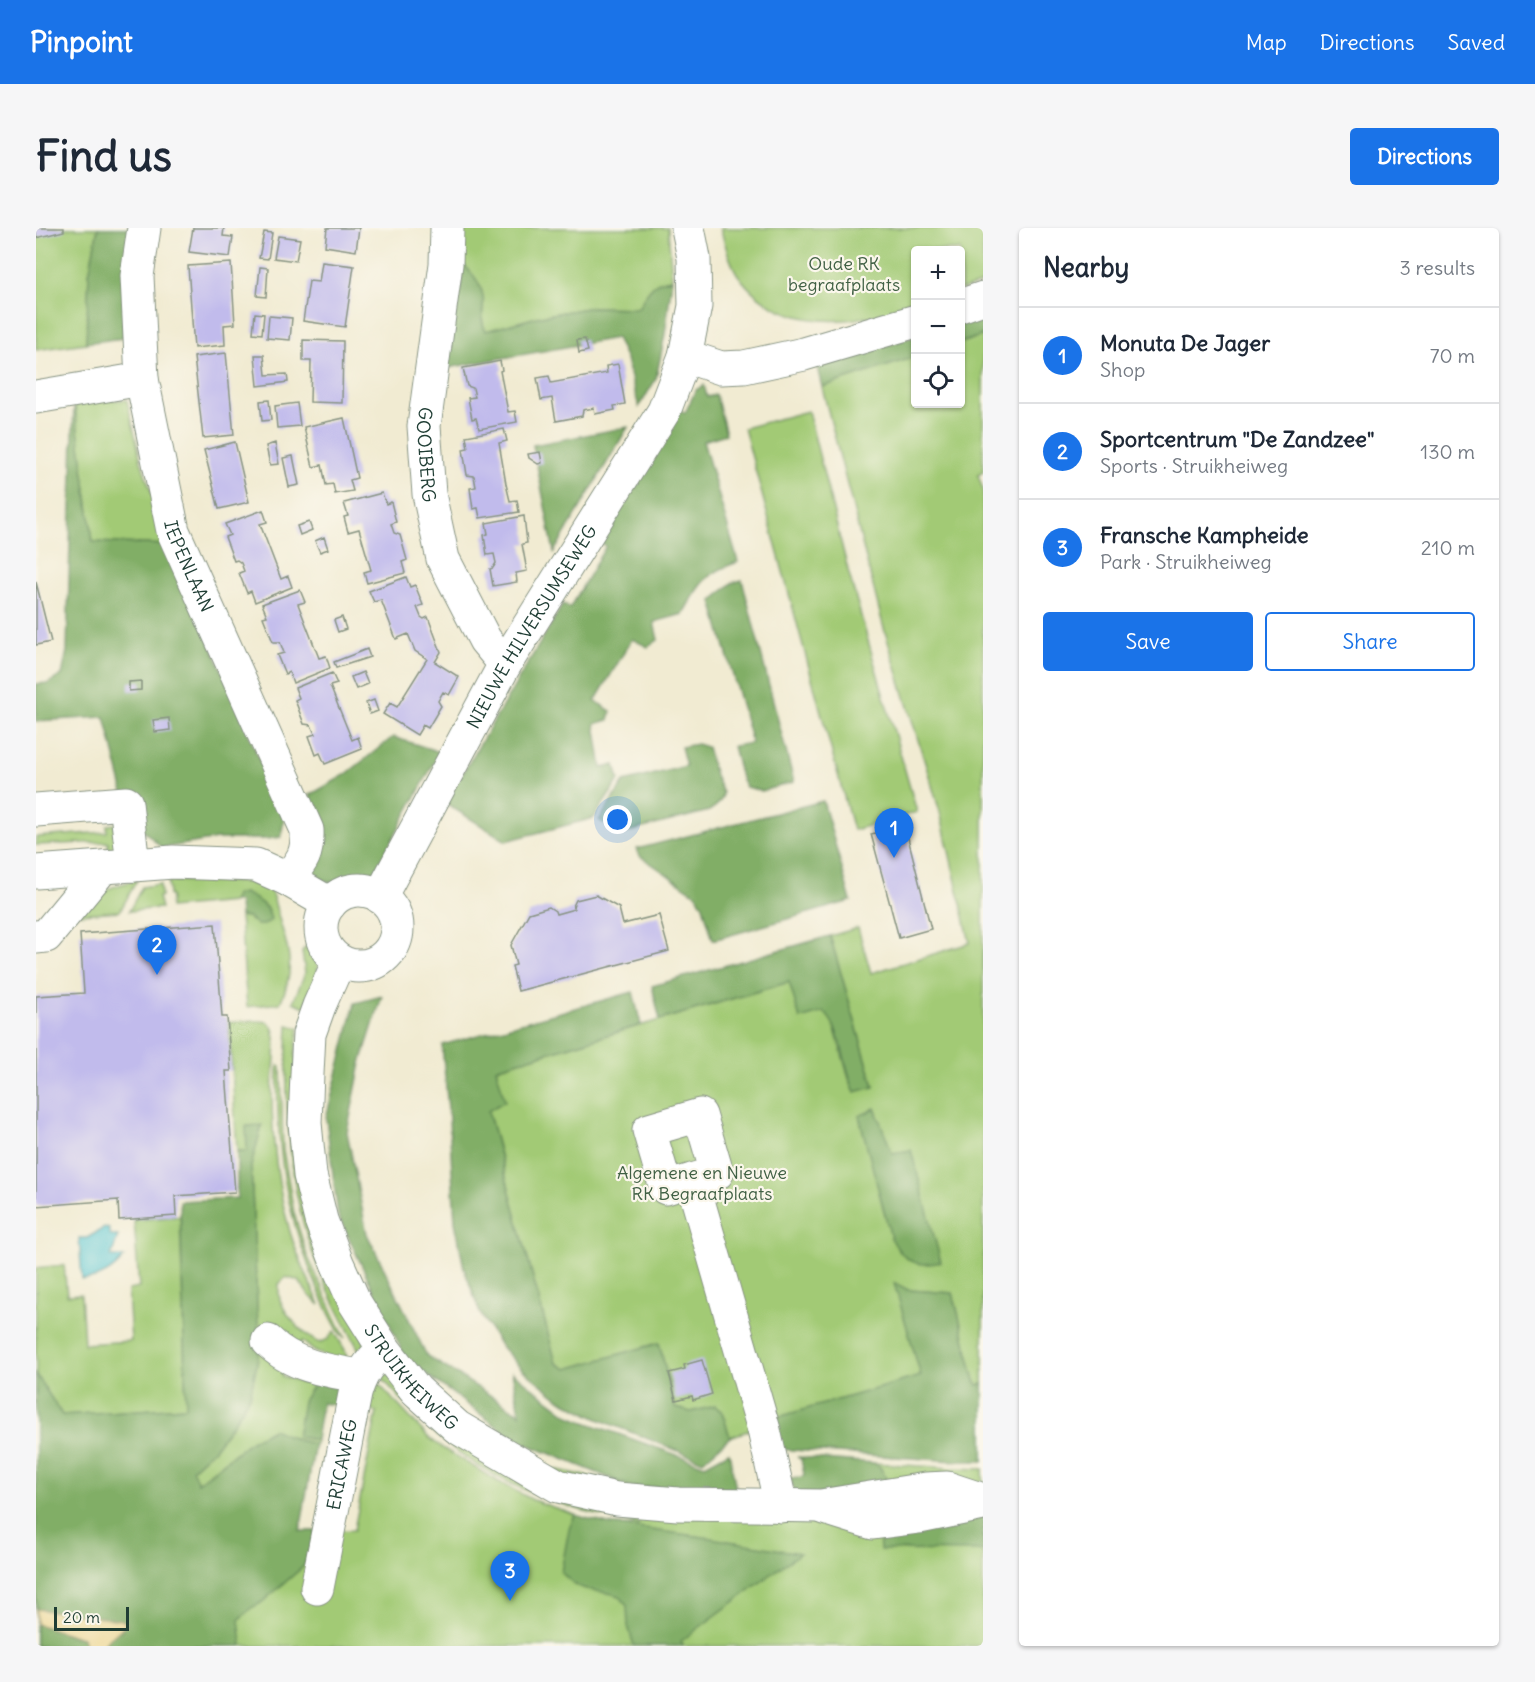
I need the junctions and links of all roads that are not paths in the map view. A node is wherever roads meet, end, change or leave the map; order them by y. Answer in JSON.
{"nodes":[{"id":1,"x":144,"y":228,"type":"edge"},
{"id":2,"x":447,"y":228,"type":"edge"},
{"id":3,"x":688,"y":228,"type":"edge"},
{"id":4,"x":983,"y":298,"type":"edge"},
{"id":5,"x":965,"y":304,"type":"edge"},
{"id":6,"x":911,"y":322,"type":"edge"},
{"id":7,"x":685,"y":356,"type":"junction"},
{"id":8,"x":142,"y":379,"type":"junction"},
{"id":9,"x":36,"y":397,"type":"edge"},
{"id":10,"x":505,"y":664,"type":"junction"},
{"id":11,"x":36,"y":810,"type":"edge"},
{"id":12,"x":118,"y":866,"type":"junction"},
{"id":13,"x":36,"y":872,"type":"edge"},
{"id":14,"x":287,"y":879,"type":"junction"},
{"id":15,"x":380,"y":897,"type":"junction"},
{"id":16,"x":330,"y":904,"type":"junction"},
{"id":17,"x":36,"y":937,"type":"edge"},
{"id":18,"x":339,"y":960,"type":"junction"},
{"id":19,"x":692,"y":1180,"type":"dead end"},
{"id":20,"x":268,"y":1341,"type":"dead end"},
{"id":21,"x":370,"y":1364,"type":"junction"},
{"id":22,"x":983,"y":1502,"type":"edge"},
{"id":23,"x":781,"y":1506,"type":"junction"},
{"id":24,"x":317,"y":1588,"type":"dead end"}],
"edges":[{"from":1,"to":8,"type":"street","name":"IEPENLAAN"},
{"from":2,"to":10,"type":"street","name":"GOOIBERG"},
{"from":3,"to":7,"type":"street","name":"NIEUWE HILVERSUMSEWEG"},
{"from":4,"to":5,"type":"street"},
{"from":6,"to":7,"type":"street"},
{"from":7,"to":10,"type":"street","name":"NIEUWE HILVERSUMSEWEG"},
{"from":8,"to":9,"type":"street"},
{"from":8,"to":14,"type":"street","name":"IEPENLAAN"},
{"from":10,"to":15,"type":"street","name":"NIEUWE HILVERSUMSEWEG"},
{"from":11,"to":12,"type":"street"},
{"from":12,"to":13,"type":"street"},
{"from":12,"to":14,"type":"street"},
{"from":12,"to":17,"type":"street"},
{"from":14,"to":16,"type":"street"},
{"from":15,"to":16,"type":"street"},
{"from":15,"to":18,"type":"street"},
{"from":16,"to":18,"type":"street"},
{"from":18,"to":21,"type":"street","name":"STRUIKHEIWEG"},
{"from":19,"to":23,"type":"street"},
{"from":20,"to":21,"type":"street"},
{"from":21,"to":23,"type":"street","name":"STRUIKHEIWEG"},
{"from":21,"to":24,"type":"street","name":"ERICAWEG"},
{"from":22,"to":23,"type":"street","name":"STRUIKHEIWEG"}]}
